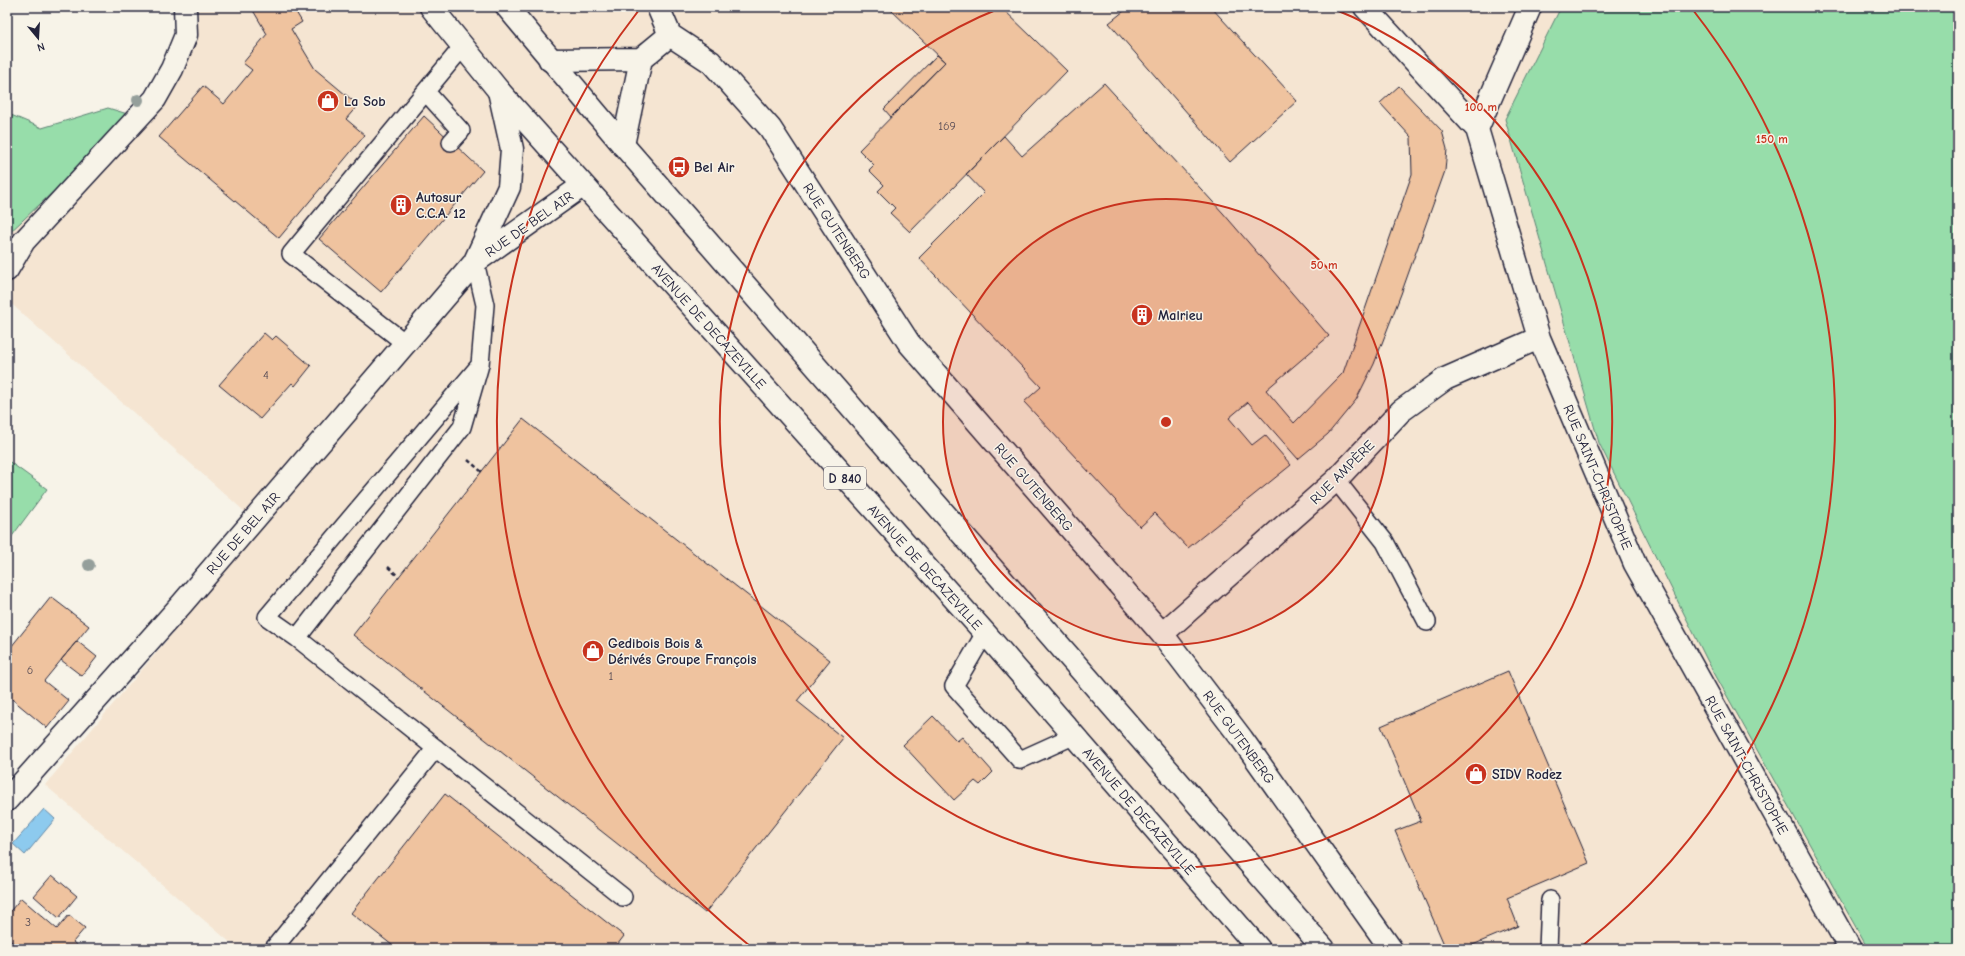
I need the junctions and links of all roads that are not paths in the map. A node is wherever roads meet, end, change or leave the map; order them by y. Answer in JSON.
{"nodes":[{"id":1,"x":185,"y":7,"type":"edge"},
{"id":2,"x":431,"y":7,"type":"edge"},
{"id":3,"x":507,"y":7,"type":"edge"},
{"id":4,"x":658,"y":7,"type":"edge"},
{"id":5,"x":1365,"y":7,"type":"edge"},
{"id":6,"x":1530,"y":7,"type":"edge"},
{"id":7,"x":670,"y":35,"type":"junction"},
{"id":8,"x":464,"y":45,"type":"junction"},
{"id":9,"x":641,"y":59,"type":"junction"},
{"id":10,"x":550,"y":60,"type":"junction"},
{"id":11,"x":499,"y":91,"type":"junction"},
{"id":12,"x":426,"y":92,"type":"junction"},
{"id":13,"x":1477,"y":129,"type":"junction"},
{"id":14,"x":451,"y":142,"type":"dead end"},
{"id":15,"x":623,"y":145,"type":"junction"},
{"id":16,"x":582,"y":186,"type":"junction"},
{"id":17,"x":475,"y":262,"type":"junction"},
{"id":18,"x":7,"y":270,"type":"edge"},
{"id":19,"x":1539,"y":338,"type":"junction"},
{"id":20,"x":405,"y":343,"type":"junction"},
{"id":21,"x":480,"y":365,"type":"junction"},
{"id":22,"x":1336,"y":480,"type":"junction"},
{"id":23,"x":1427,"y":622,"type":"dead end"},
{"id":24,"x":985,"y":633,"type":"junction"},
{"id":25,"x":1162,"y":634,"type":"junction"},
{"id":26,"x":298,"y":638,"type":"junction"},
{"id":27,"x":1074,"y":736,"type":"junction"},
{"id":28,"x":436,"y":748,"type":"junction"},
{"id":29,"x":7,"y":800,"type":"edge"},
{"id":30,"x":623,"y":897,"type":"dead end"},
{"id":31,"x":1550,"y":900,"type":"dead end"},
{"id":32,"x":274,"y":948,"type":"edge"},
{"id":33,"x":1259,"y":949,"type":"edge"},
{"id":34,"x":1324,"y":949,"type":"edge"},
{"id":35,"x":1391,"y":949,"type":"edge"},
{"id":36,"x":1548,"y":949,"type":"edge"},
{"id":37,"x":1850,"y":949,"type":"edge"}],
"edges":[{"from":1,"to":18,"type":"street"},
{"from":2,"to":8,"type":"street","name":"AVENUE DE DECAZEVILLE","number":"D 840"},
{"from":3,"to":10,"type":"street"},
{"from":4,"to":7,"type":"street"},
{"from":5,"to":13,"type":"street","name":"RUE SAINT-CHRISTOPHE"},
{"from":6,"to":13,"type":"street"},
{"from":7,"to":9,"type":"street"},
{"from":7,"to":25,"type":"street","name":"RUE GUTENBERG"},
{"from":8,"to":11,"type":"street","name":"AVENUE DE DECAZEVILLE","number":"D 840"},
{"from":8,"to":12,"type":"lane"},
{"from":9,"to":10,"type":"street"},
{"from":9,"to":15,"type":"street"},
{"from":10,"to":15,"type":"street"},
{"from":11,"to":16,"type":"street","name":"AVENUE DE DECAZEVILLE","number":"D 840"},
{"from":11,"to":17,"type":"street","name":"RUE DE BEL AIR"},
{"from":12,"to":14,"type":"lane"},
{"from":12,"to":20,"type":"lane"},
{"from":13,"to":19,"type":"street","name":"RUE SAINT-CHRISTOPHE"},
{"from":15,"to":34,"type":"street"},
{"from":16,"to":17,"type":"street","name":"RUE DE BEL AIR"},
{"from":16,"to":24,"type":"street","name":"AVENUE DE DECAZEVILLE","number":"D 840"},
{"from":17,"to":20,"type":"street","name":"RUE DE BEL AIR"},
{"from":17,"to":21,"type":"lane"},
{"from":19,"to":22,"type":"street","name":"RUE AMPÈRE"},
{"from":19,"to":37,"type":"street","name":"RUE SAINT-CHRISTOPHE"},
{"from":20,"to":29,"type":"street","name":"RUE DE BEL AIR"},
{"from":21,"to":26,"type":"lane"},
{"from":21,"to":26,"type":"lane"},
{"from":22,"to":23,"type":"lane"},
{"from":22,"to":25,"type":"street","name":"RUE AMPÈRE"},
{"from":24,"to":27,"type":"street","name":"AVENUE DE DECAZEVILLE","number":"D 840"},
{"from":24,"to":27,"type":"lane"},
{"from":25,"to":35,"type":"street","name":"RUE GUTENBERG"},
{"from":26,"to":28,"type":"lane"},
{"from":27,"to":33,"type":"street","name":"AVENUE DE DECAZEVILLE","number":"D 840"},
{"from":28,"to":30,"type":"lane"},
{"from":28,"to":32,"type":"lane"},
{"from":31,"to":36,"type":"lane"}]}
